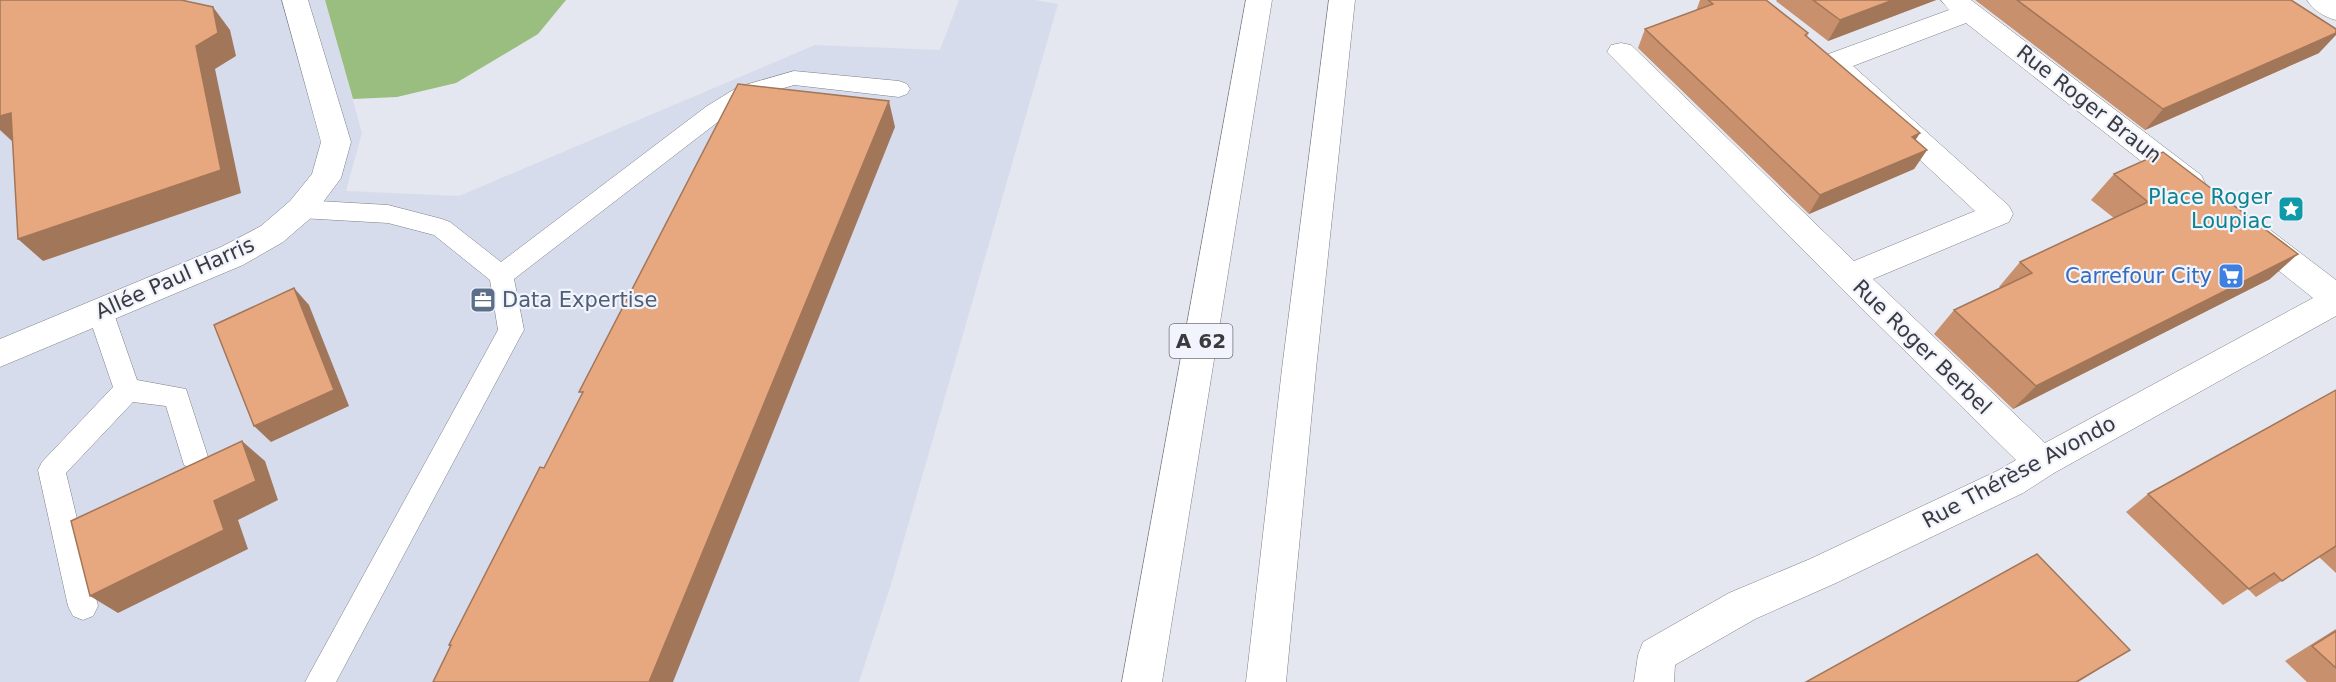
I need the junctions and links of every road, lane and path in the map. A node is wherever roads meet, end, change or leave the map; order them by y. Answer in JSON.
{"nodes":[{"id":1,"x":295,"y":0,"type":"edge"},
{"id":2,"x":1259,"y":0,"type":"edge"},
{"id":3,"x":1342,"y":0,"type":"edge"},
{"id":4,"x":2320,"y":0,"type":"edge"},
{"id":5,"x":1962,"y":6,"type":"edge"},
{"id":6,"x":2336,"y":11,"type":"edge"},
{"id":7,"x":1621,"y":52,"type":"dead end"},
{"id":8,"x":899,"y":88,"type":"dead end"},
{"id":9,"x":301,"y":209,"type":"junction"},
{"id":10,"x":501,"y":276,"type":"junction"},
{"id":11,"x":1849,"y":276,"type":"junction"},
{"id":12,"x":2336,"y":299,"type":"edge"},
{"id":13,"x":100,"y":311,"type":"junction"},
{"id":14,"x":0,"y":353,"type":"edge"},
{"id":15,"x":127,"y":390,"type":"junction"},
{"id":16,"x":194,"y":457,"type":"dead end"},
{"id":17,"x":2042,"y":462,"type":"junction"},
{"id":18,"x":83,"y":606,"type":"edge"},
{"id":19,"x":320,"y":682,"type":"edge"},
{"id":20,"x":1142,"y":682,"type":"edge"},
{"id":21,"x":1266,"y":682,"type":"edge"},
{"id":22,"x":1654,"y":682,"type":"edge"}],
"edges":[{"from":1,"to":9,"type":"main road","name":"Allée Paul Harris"},
{"from":2,"to":20,"type":"main road","number":"A 62"},
{"from":3,"to":21,"type":"main road"},
{"from":4,"to":6,"type":"main road"},
{"from":5,"to":11,"type":"main road","name":"Rue Roger Berbel"},
{"from":5,"to":12,"type":"main road","name":"Rue Roger Braun"},
{"from":7,"to":11,"type":"main road"},
{"from":8,"to":10,"type":"lane"},
{"from":9,"to":10,"type":"lane"},
{"from":9,"to":13,"type":"main road","name":"Allée Paul Harris"},
{"from":10,"to":19,"type":"lane"},
{"from":11,"to":17,"type":"main road","name":"Rue Roger Berbel"},
{"from":12,"to":17,"type":"main road","name":"Rue Thérèse Avondo"},
{"from":13,"to":14,"type":"main road","name":"Allée Paul Harris"},
{"from":13,"to":15,"type":"lane"},
{"from":15,"to":16,"type":"lane"},
{"from":15,"to":18,"type":"lane"},
{"from":17,"to":22,"type":"main road","name":"Rue Thérèse Avondo"}]}
